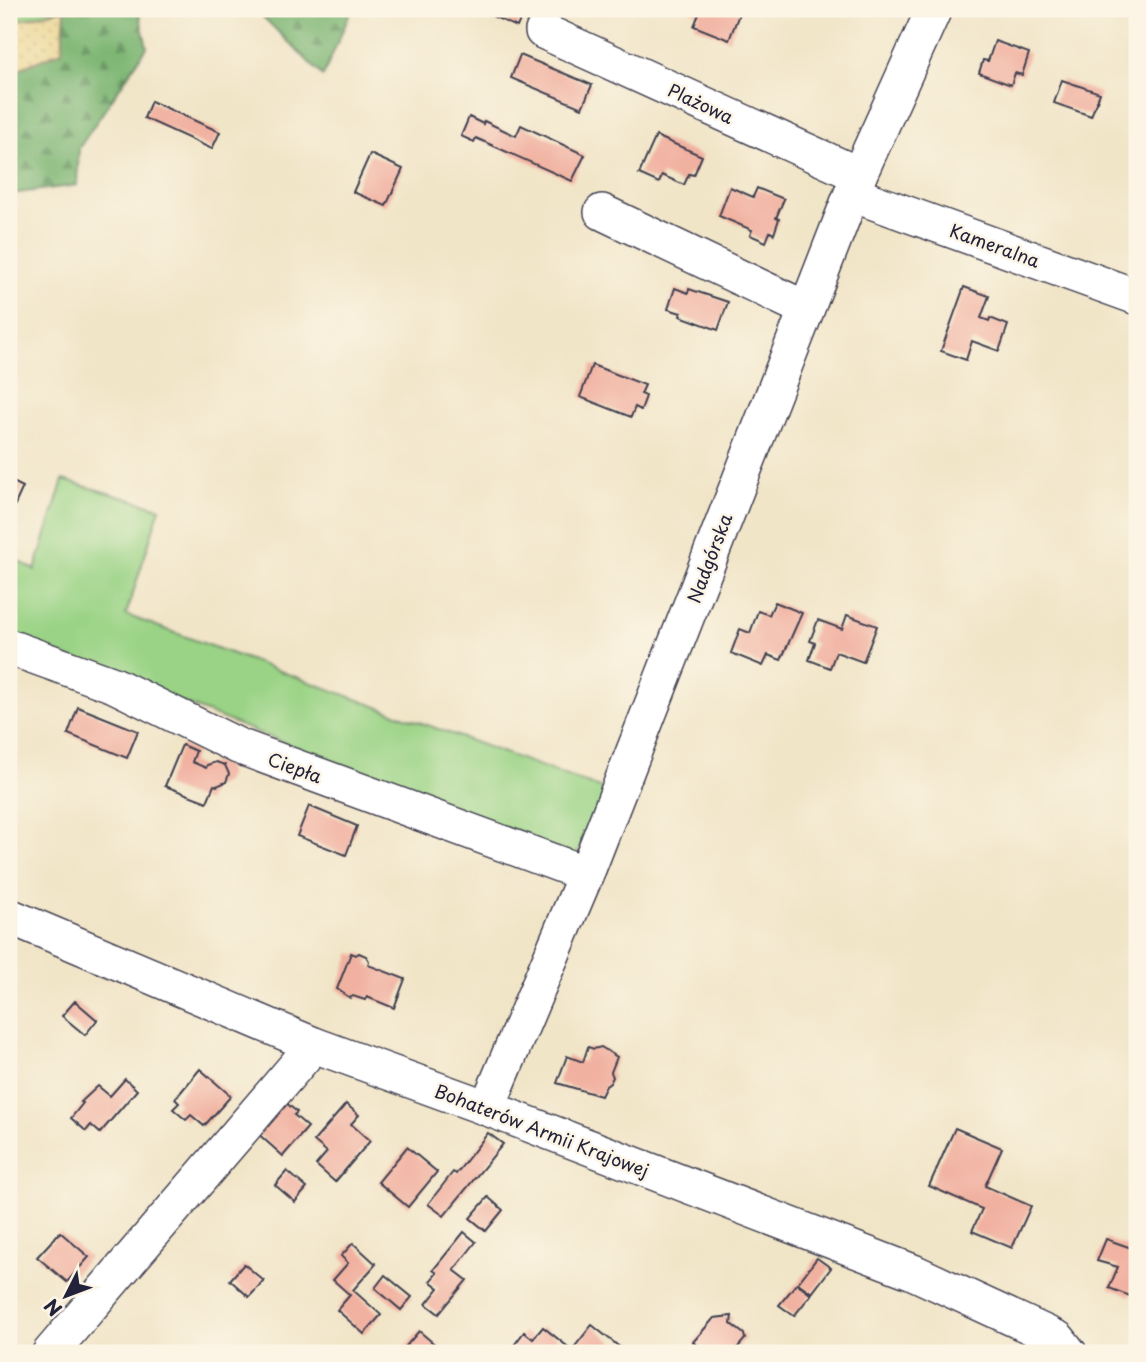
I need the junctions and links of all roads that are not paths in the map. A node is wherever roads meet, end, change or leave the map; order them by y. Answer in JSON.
{"nodes":[{"id":1,"x":934,"y":9,"type":"edge"},
{"id":2,"x":543,"y":31,"type":"dead end"},
{"id":3,"x":855,"y":184,"type":"junction"},
{"id":4,"x":602,"y":212,"type":"dead end"},
{"id":5,"x":1137,"y":297,"type":"edge"},
{"id":6,"x":806,"y":309,"type":"junction"},
{"id":7,"x":9,"y":647,"type":"edge"},
{"id":8,"x":586,"y":874,"type":"junction"},
{"id":9,"x":9,"y":916,"type":"edge"},
{"id":10,"x":314,"y":1045,"type":"junction"},
{"id":11,"x":487,"y":1108,"type":"junction"},
{"id":12,"x":50,"y":1353,"type":"edge"},
{"id":13,"x":1069,"y":1353,"type":"edge"}],
"edges":[{"from":1,"to":3,"type":"street","name":"Nadgórska"},
{"from":2,"to":3,"type":"street","name":"Plażowa"},
{"from":3,"to":5,"type":"street","name":"Kameralna"},
{"from":3,"to":6,"type":"street","name":"Nadgórska"},
{"from":4,"to":6,"type":"street"},
{"from":6,"to":8,"type":"street","name":"Nadgórska"},
{"from":7,"to":8,"type":"street","name":"Ciepła"},
{"from":8,"to":11,"type":"street","name":"Nadgórska"},
{"from":9,"to":10,"type":"street","name":"Bohaterów Armii Krajowej"},
{"from":10,"to":11,"type":"street","name":"Bohaterów Armii Krajowej"},
{"from":10,"to":12,"type":"street"},
{"from":11,"to":13,"type":"street","name":"Bohaterów Armii Krajowej"}]}
